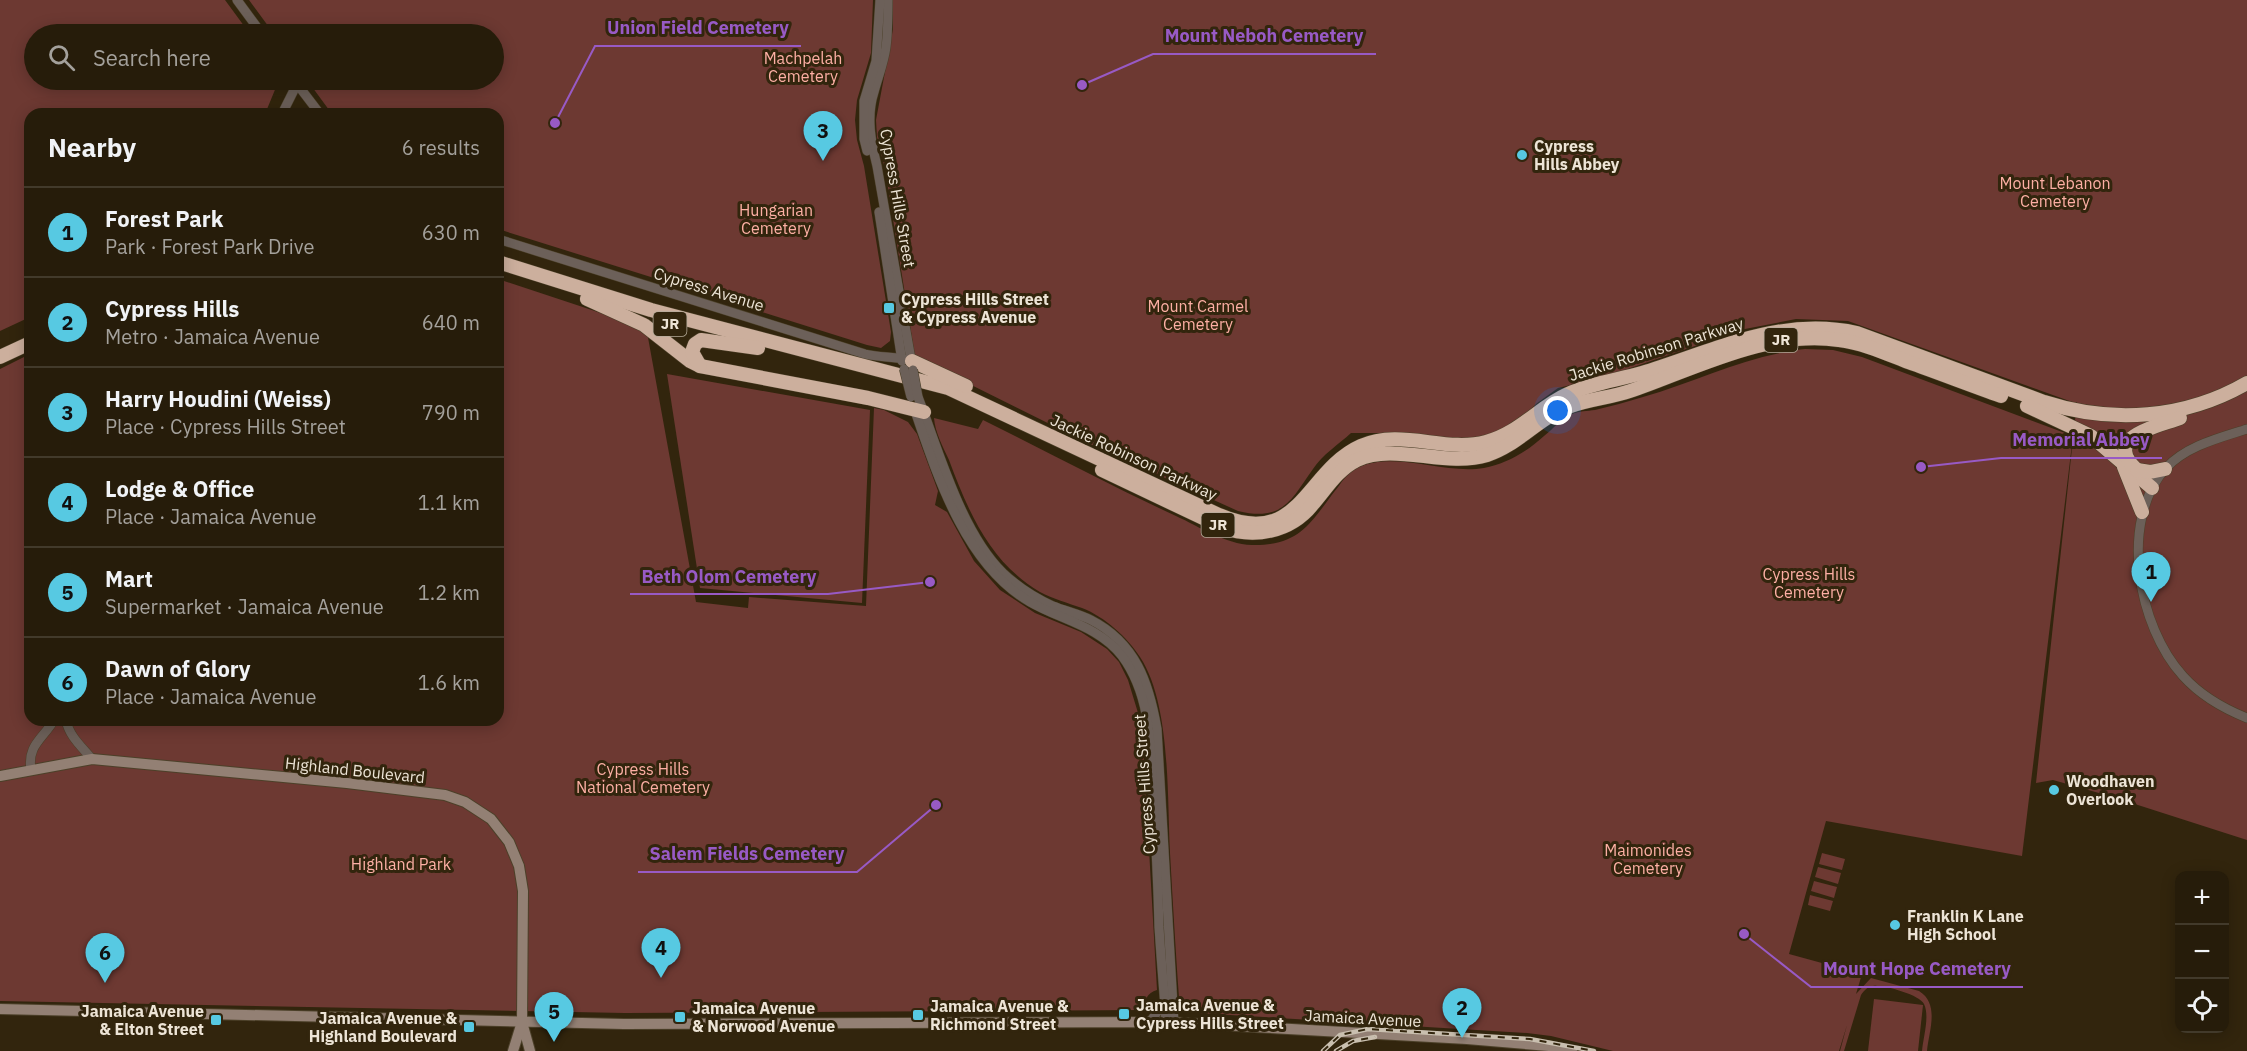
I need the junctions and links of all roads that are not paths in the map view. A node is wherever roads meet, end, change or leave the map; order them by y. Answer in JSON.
{"nodes":[{"id":1,"x":237,"y":0,"type":"edge"},
{"id":2,"x":880,"y":0,"type":"edge"},
{"id":3,"x":888,"y":0,"type":"edge"},
{"id":4,"x":255,"y":24,"type":"edge"},
{"id":5,"x":292,"y":90,"type":"edge"},
{"id":6,"x":302,"y":90,"type":"edge"},
{"id":7,"x":285,"y":108,"type":"edge"},
{"id":8,"x":316,"y":108,"type":"edge"},
{"id":9,"x":867,"y":140,"type":"junction"},
{"id":10,"x":504,"y":241,"type":"edge"},
{"id":11,"x":504,"y":263,"type":"edge"},
{"id":12,"x":504,"y":272,"type":"edge"},
{"id":13,"x":582,"y":297,"type":"junction"},
{"id":14,"x":24,"y":343,"type":"edge"},
{"id":15,"x":24,"y":344,"type":"edge"},
{"id":16,"x":0,"y":348,"type":"edge"},
{"id":17,"x":758,"y":348,"type":"junction"},
{"id":18,"x":0,"y":357,"type":"edge"},
{"id":19,"x":908,"y":364,"type":"junction"},
{"id":20,"x":700,"y":366,"type":"junction"},
{"id":21,"x":2247,"y":383,"type":"edge"},
{"id":22,"x":2247,"y":392,"type":"edge"},
{"id":23,"x":917,"y":404,"type":"junction"},
{"id":24,"x":2027,"y":406,"type":"junction"},
{"id":25,"x":2180,"y":418,"type":"junction"},
{"id":26,"x":2247,"y":429,"type":"edge"},
{"id":27,"x":2123,"y":465,"type":"junction"},
{"id":28,"x":2165,"y":469,"type":"junction"},
{"id":29,"x":2137,"y":470,"type":"junction"},
{"id":30,"x":1146,"y":479,"type":"junction"},
{"id":31,"x":2153,"y":485,"type":"junction"},
{"id":32,"x":2142,"y":512,"type":"junction"},
{"id":33,"x":2247,"y":718,"type":"edge"},
{"id":34,"x":50,"y":726,"type":"edge"},
{"id":35,"x":67,"y":726,"type":"edge"},
{"id":36,"x":92,"y":759,"type":"junction"},
{"id":37,"x":31,"y":770,"type":"junction"},
{"id":38,"x":0,"y":776,"type":"edge"},
{"id":39,"x":1165,"y":1001,"type":"junction"},
{"id":40,"x":0,"y":1009,"type":"edge"},
{"id":41,"x":522,"y":1022,"type":"junction"},
{"id":42,"x":1150,"y":1022,"type":"junction"},
{"id":43,"x":1170,"y":1022,"type":"junction"},
{"id":44,"x":513,"y":1051,"type":"edge"},
{"id":45,"x":530,"y":1051,"type":"edge"},
{"id":46,"x":1572,"y":1051,"type":"edge"}],
"edges":[{"from":1,"to":4,"type":"street"},
{"from":2,"to":9,"type":"street","name":"Cypress Hills Street"},
{"from":3,"to":9,"type":"street","name":"Cypress Hills Street"},
{"from":5,"to":7,"type":"street"},
{"from":6,"to":8,"type":"street"},
{"from":9,"to":19,"type":"street","name":"Cypress Hills Street"},
{"from":10,"to":19,"type":"street","name":"Cypress Avenue"},
{"from":11,"to":30,"type":"highway","name":"Jackie Robinson Parkway","number":"JR"},
{"from":12,"to":13,"type":"highway","name":"Jackie Robinson Parkway","number":"JR"},
{"from":13,"to":17,"type":"highway","name":"Jackie Robinson Parkway","number":"JR"},
{"from":13,"to":20,"type":"highway"},
{"from":14,"to":16,"type":"highway"},
{"from":15,"to":18,"type":"highway"},
{"from":17,"to":20,"type":"highway"},
{"from":17,"to":24,"type":"highway","name":"Jackie Robinson Parkway","number":"JR"},
{"from":19,"to":23,"type":"street","name":"Cypress Hills Street","bridge":true},
{"from":19,"to":30,"type":"highway"},
{"from":20,"to":23,"type":"highway"},
{"from":21,"to":30,"type":"highway","name":"Jackie Robinson Parkway","number":"JR"},
{"from":22,"to":25,"type":"highway","name":"Jackie Robinson Parkway","number":"JR"},
{"from":23,"to":39,"type":"street","name":"Cypress Hills Street"},
{"from":23,"to":43,"type":"street","name":"Cypress Hills Street"},
{"from":24,"to":25,"type":"highway","name":"Jackie Robinson Parkway","number":"JR"},
{"from":24,"to":27,"type":"highway"},
{"from":25,"to":29,"type":"highway"},
{"from":26,"to":28,"type":"street"},
{"from":27,"to":31,"type":"highway"},
{"from":27,"to":32,"type":"highway"},
{"from":28,"to":29,"type":"highway"},
{"from":28,"to":31,"type":"street"},
{"from":29,"to":31,"type":"highway"},
{"from":31,"to":32,"type":"street"},
{"from":32,"to":33,"type":"street"},
{"from":34,"to":37,"type":"street"},
{"from":35,"to":36,"type":"street"},
{"from":36,"to":37,"type":"main road","name":"Highland Boulevard"},
{"from":36,"to":41,"type":"main road","name":"Highland Boulevard"},
{"from":37,"to":38,"type":"main road","name":"Highland Boulevard"},
{"from":39,"to":42,"type":"street"},
{"from":39,"to":43,"type":"street","name":"Cypress Hills Street"},
{"from":40,"to":41,"type":"main road","name":"Jamaica Avenue"},
{"from":41,"to":42,"type":"main road","name":"Jamaica Avenue"},
{"from":41,"to":44,"type":"main road"},
{"from":41,"to":45,"type":"main road"},
{"from":42,"to":43,"type":"main road","name":"Jamaica Avenue"},
{"from":43,"to":46,"type":"main road","name":"Jamaica Avenue"}]}
